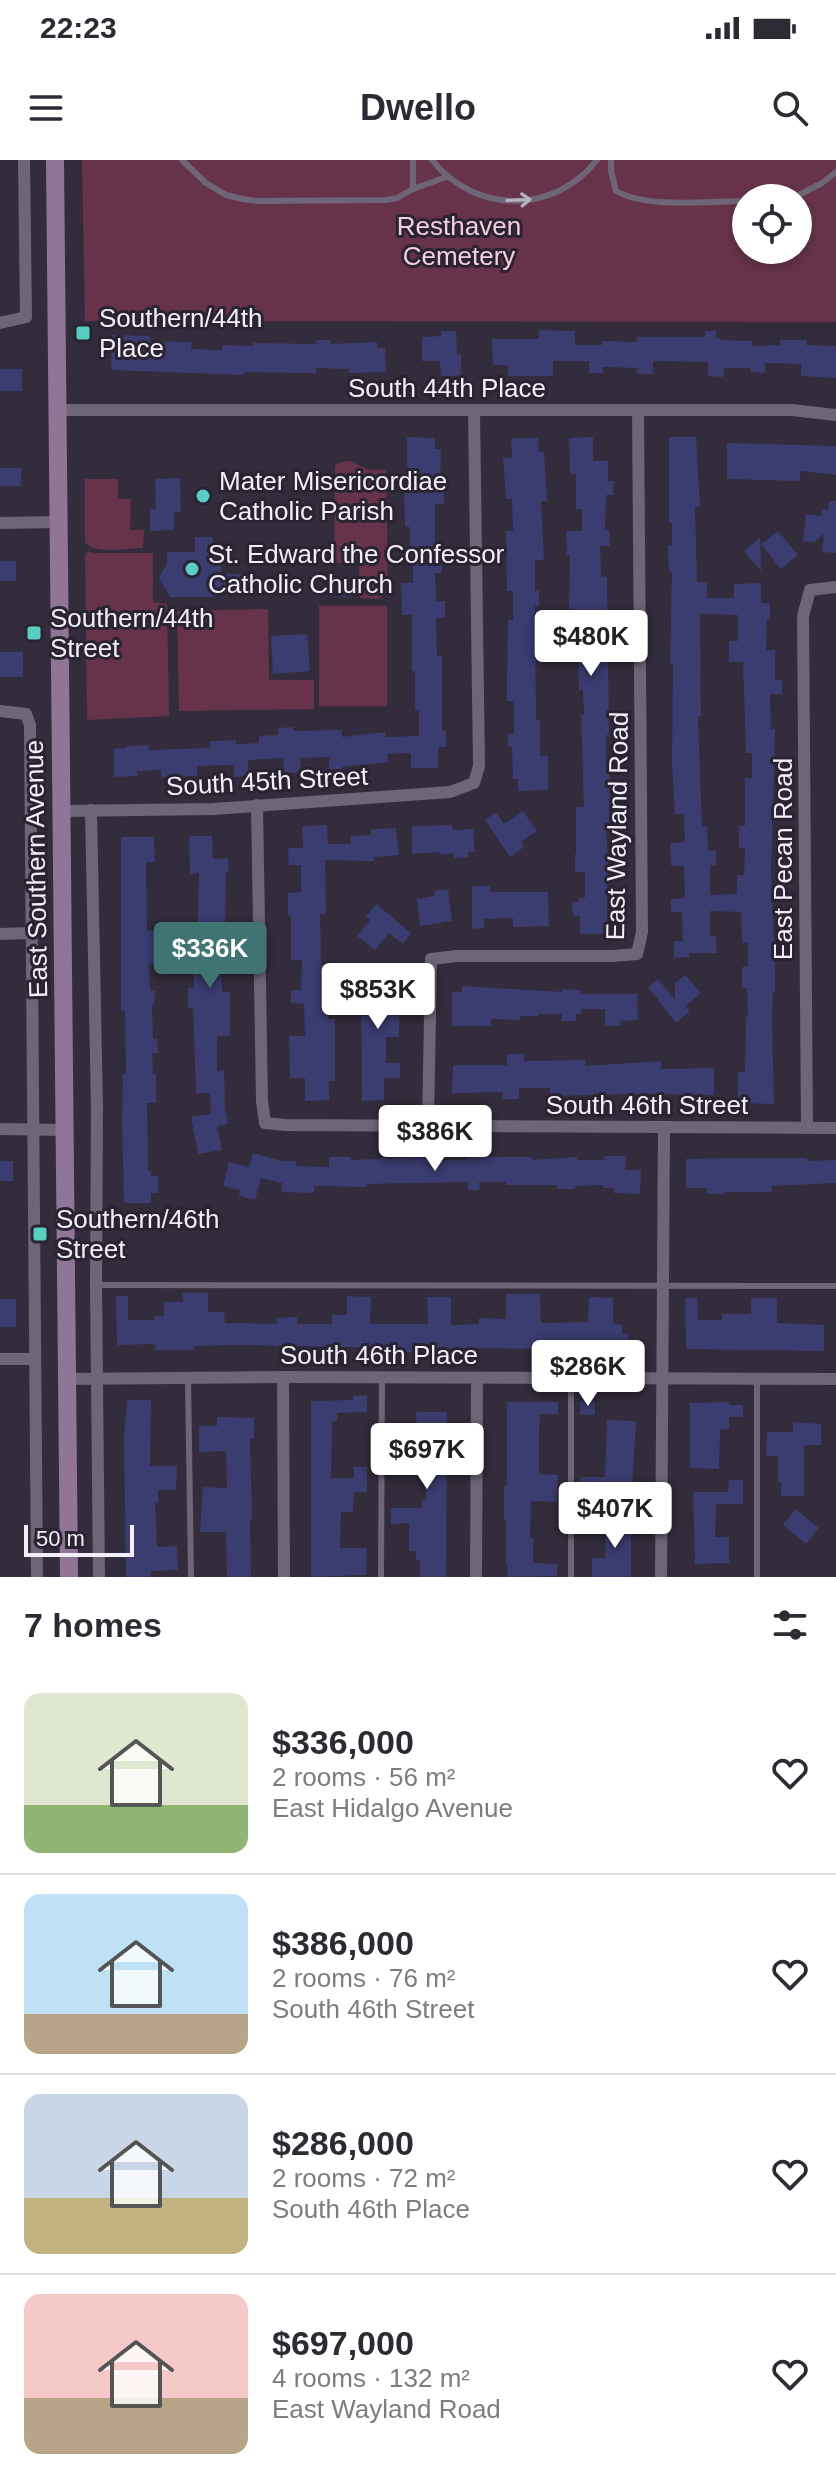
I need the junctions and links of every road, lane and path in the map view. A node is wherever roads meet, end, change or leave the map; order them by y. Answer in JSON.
{"nodes":[{"id":1,"x":24,"y":160,"type":"edge"},
{"id":2,"x":55,"y":160,"type":"edge"},
{"id":3,"x":182,"y":160,"type":"edge"},
{"id":4,"x":413,"y":160,"type":"edge"},
{"id":5,"x":432,"y":160,"type":"edge"},
{"id":6,"x":597,"y":160,"type":"edge"},
{"id":7,"x":611,"y":160,"type":"edge"},
{"id":8,"x":836,"y":172,"type":"edge"},
{"id":9,"x":446,"y":177,"type":"junction"},
{"id":10,"x":812,"y":188,"type":"edge"},
{"id":11,"x":413,"y":189,"type":"junction"},
{"id":12,"x":732,"y":201,"type":"edge"},
{"id":13,"x":0,"y":323,"type":"edge"},
{"id":14,"x":58,"y":410,"type":"junction"},
{"id":15,"x":474,"y":410,"type":"junction"},
{"id":16,"x":638,"y":410,"type":"junction"},
{"id":17,"x":836,"y":415,"type":"edge"},
{"id":18,"x":59,"y":522,"type":"junction"},
{"id":19,"x":0,"y":523,"type":"edge"},
{"id":20,"x":836,"y":587,"type":"edge"},
{"id":21,"x":0,"y":711,"type":"edge"},
{"id":22,"x":257,"y":805,"type":"junction"},
{"id":23,"x":91,"y":810,"type":"junction"},
{"id":24,"x":62,"y":811,"type":"junction"},
{"id":25,"x":31,"y":933,"type":"junction"},
{"id":26,"x":0,"y":934,"type":"edge"},
{"id":27,"x":428,"y":1125,"type":"junction"},
{"id":28,"x":664,"y":1127,"type":"junction"},
{"id":29,"x":807,"y":1128,"type":"junction"},
{"id":30,"x":836,"y":1128,"type":"edge"},
{"id":31,"x":0,"y":1129,"type":"edge"},
{"id":32,"x":34,"y":1129,"type":"junction"},
{"id":33,"x":64,"y":1130,"type":"junction"},
{"id":34,"x":96,"y":1285,"type":"junction"},
{"id":35,"x":663,"y":1285,"type":"junction"},
{"id":36,"x":836,"y":1286,"type":"edge"},
{"id":37,"x":0,"y":1359,"type":"edge"},
{"id":38,"x":34,"y":1359,"type":"junction"},
{"id":39,"x":283,"y":1377,"type":"junction"},
{"id":40,"x":571,"y":1377,"type":"junction"},
{"id":41,"x":188,"y":1378,"type":"junction"},
{"id":42,"x":382,"y":1378,"type":"junction"},
{"id":43,"x":477,"y":1378,"type":"junction"},
{"id":44,"x":662,"y":1378,"type":"junction"},
{"id":45,"x":66,"y":1379,"type":"junction"},
{"id":46,"x":97,"y":1379,"type":"junction"},
{"id":47,"x":757,"y":1379,"type":"junction"},
{"id":48,"x":836,"y":1379,"type":"edge"},
{"id":49,"x":37,"y":1577,"type":"edge"},
{"id":50,"x":69,"y":1577,"type":"edge"},
{"id":51,"x":99,"y":1577,"type":"edge"},
{"id":52,"x":191,"y":1577,"type":"edge"},
{"id":53,"x":284,"y":1577,"type":"edge"},
{"id":54,"x":381,"y":1577,"type":"edge"},
{"id":55,"x":476,"y":1577,"type":"edge"},
{"id":56,"x":571,"y":1577,"type":"edge"},
{"id":57,"x":661,"y":1577,"type":"edge"},
{"id":58,"x":757,"y":1577,"type":"edge"}],
"edges":[{"from":1,"to":13,"type":"street"},
{"from":2,"to":14,"type":"main road","name":"East Southern Avenue"},
{"from":3,"to":11,"type":"lane"},
{"from":4,"to":11,"type":"lane"},
{"from":5,"to":9,"type":"lane"},
{"from":9,"to":6,"type":"lane","one_way":true},
{"from":7,"to":12,"type":"lane"},
{"from":8,"to":10,"type":"lane"},
{"from":9,"to":11,"type":"lane"},
{"from":14,"to":15,"type":"street","name":"South 44th Place"},
{"from":14,"to":18,"type":"main road","name":"East Southern Avenue"},
{"from":15,"to":16,"type":"street","name":"South 44th Place"},
{"from":15,"to":22,"type":"street","name":"South 45th Street"},
{"from":16,"to":17,"type":"street","name":"South 44th Place"},
{"from":16,"to":27,"type":"street","name":"East Wayland Road"},
{"from":18,"to":19,"type":"street"},
{"from":18,"to":24,"type":"main road","name":"East Southern Avenue"},
{"from":20,"to":29,"type":"street","name":"East Pecan Road"},
{"from":21,"to":25,"type":"street","name":"East Southern Avenue"},
{"from":22,"to":23,"type":"street","name":"South 45th Street"},
{"from":22,"to":27,"type":"street","name":"South 46th Street"},
{"from":23,"to":24,"type":"street","name":"South 45th Street"},
{"from":23,"to":34,"type":"street"},
{"from":24,"to":33,"type":"main road","name":"East Southern Avenue"},
{"from":25,"to":26,"type":"street"},
{"from":25,"to":32,"type":"street","name":"East Southern Avenue"},
{"from":27,"to":28,"type":"street","name":"South 46th Street"},
{"from":28,"to":29,"type":"street","name":"South 46th Street"},
{"from":28,"to":35,"type":"street"},
{"from":29,"to":30,"type":"street","name":"South 46th Street"},
{"from":31,"to":32,"type":"street"},
{"from":32,"to":33,"type":"street"},
{"from":32,"to":38,"type":"street","name":"East Southern Avenue"},
{"from":33,"to":45,"type":"main road","name":"East Southern Avenue"},
{"from":34,"to":35,"type":"lane"},
{"from":34,"to":46,"type":"street"},
{"from":35,"to":36,"type":"lane"},
{"from":35,"to":44,"type":"street"},
{"from":37,"to":38,"type":"street"},
{"from":38,"to":49,"type":"street","name":"East Southern Avenue"},
{"from":39,"to":41,"type":"street","name":"South 46th Place"},
{"from":39,"to":42,"type":"street","name":"South 46th Place"},
{"from":39,"to":53,"type":"street"},
{"from":40,"to":43,"type":"street","name":"South 46th Place"},
{"from":40,"to":44,"type":"street","name":"South 46th Place"},
{"from":40,"to":56,"type":"lane"},
{"from":41,"to":46,"type":"street","name":"South 46th Place"},
{"from":41,"to":52,"type":"lane"},
{"from":42,"to":43,"type":"street","name":"South 46th Place"},
{"from":42,"to":54,"type":"lane"},
{"from":43,"to":55,"type":"street"},
{"from":44,"to":47,"type":"street","name":"South 46th Place"},
{"from":44,"to":57,"type":"street"},
{"from":45,"to":46,"type":"street","name":"South 46th Place"},
{"from":45,"to":50,"type":"main road","name":"East Southern Avenue"},
{"from":46,"to":51,"type":"street"},
{"from":47,"to":48,"type":"street","name":"South 46th Place"},
{"from":47,"to":58,"type":"lane"}]}
